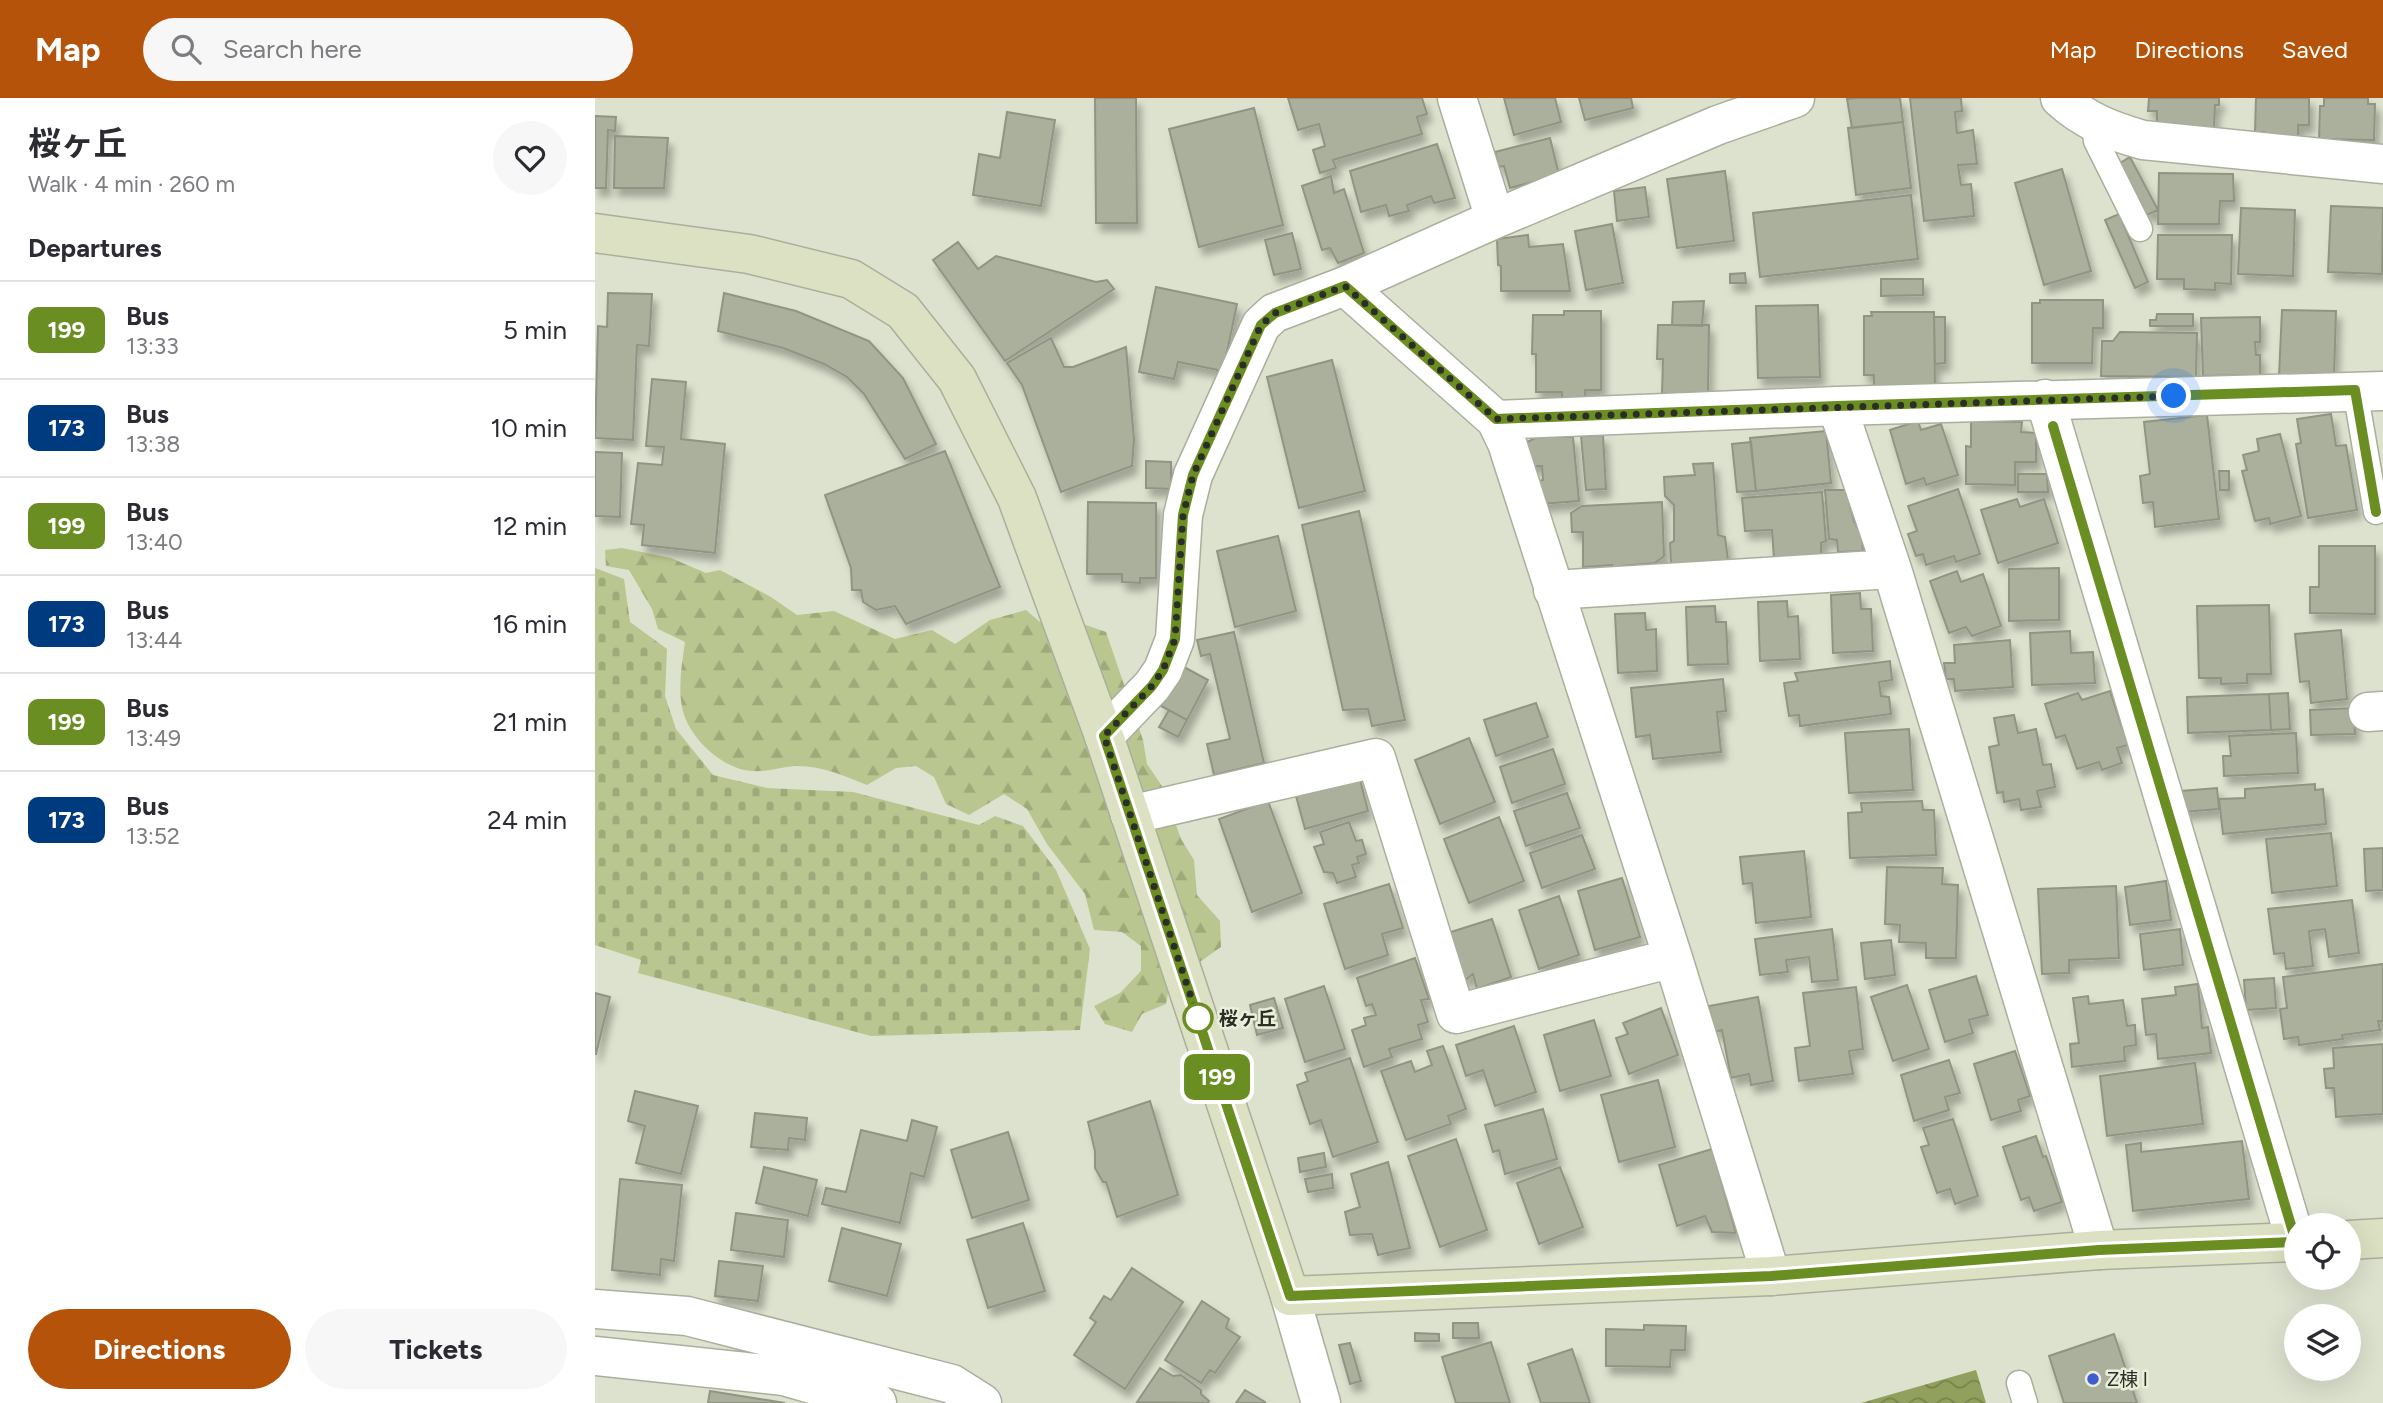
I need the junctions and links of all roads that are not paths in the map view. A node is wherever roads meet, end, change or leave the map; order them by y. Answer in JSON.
{"nodes":[{"id":1,"x":1457,"y":98,"type":"edge"},
{"id":2,"x":1795,"y":98,"type":"edge"},
{"id":3,"x":2060,"y":98,"type":"edge"},
{"id":4,"x":2093,"y":122,"type":"junction"},
{"id":5,"x":2383,"y":164,"type":"edge"},
{"id":6,"x":1495,"y":219,"type":"junction"},
{"id":7,"x":2140,"y":229,"type":"dead end"},
{"id":8,"x":595,"y":233,"type":"edge"},
{"id":9,"x":1345,"y":286,"type":"junction"},
{"id":10,"x":2369,"y":391,"type":"edge"},
{"id":11,"x":2045,"y":400,"type":"junction"},
{"id":12,"x":1837,"y":406,"type":"junction"},
{"id":13,"x":1496,"y":419,"type":"junction"},
{"id":14,"x":2376,"y":512,"type":"dead end"},
{"id":15,"x":1892,"y":569,"type":"junction"},
{"id":16,"x":1553,"y":590,"type":"junction"},
{"id":17,"x":1104,"y":736,"type":"junction"},
{"id":18,"x":1130,"y":815,"type":"junction"},
{"id":19,"x":1673,"y":958,"type":"junction"},
{"id":20,"x":2287,"y":1213,"type":"edge"},
{"id":21,"x":2383,"y":1238,"type":"edge"},
{"id":22,"x":2361,"y":1239,"type":"edge"},
{"id":23,"x":2284,"y":1242,"type":"edge"},
{"id":24,"x":2099,"y":1250,"type":"junction"},
{"id":25,"x":1771,"y":1276,"type":"junction"},
{"id":26,"x":1290,"y":1296,"type":"junction"},
{"id":27,"x":595,"y":1308,"type":"edge"},
{"id":28,"x":595,"y":1356,"type":"edge"},
{"id":29,"x":877,"y":1403,"type":"edge"},
{"id":30,"x":982,"y":1403,"type":"edge"},
{"id":31,"x":1321,"y":1403,"type":"edge"}],
"edges":[{"from":1,"to":6,"type":"street"},
{"from":2,"to":6,"type":"street"},
{"from":3,"to":4,"type":"street"},
{"from":4,"to":5,"type":"street"},
{"from":4,"to":7,"type":"lane"},
{"from":6,"to":9,"type":"street"},
{"from":8,"to":17,"type":"street"},
{"from":9,"to":13,"type":"street"},
{"from":9,"to":17,"type":"street"},
{"from":10,"to":11,"type":"street"},
{"from":10,"to":14,"type":"lane"},
{"from":11,"to":12,"type":"street"},
{"from":11,"to":20,"type":"street"},
{"from":12,"to":13,"type":"street"},
{"from":12,"to":15,"type":"street"},
{"from":13,"to":16,"type":"street"},
{"from":15,"to":16,"type":"street"},
{"from":15,"to":24,"type":"street"},
{"from":16,"to":19,"type":"street"},
{"from":17,"to":18,"type":"street"},
{"from":18,"to":19,"type":"street"},
{"from":18,"to":26,"type":"street"},
{"from":19,"to":25,"type":"street"},
{"from":21,"to":22,"type":"street"},
{"from":23,"to":24,"type":"street"},
{"from":24,"to":25,"type":"street"},
{"from":25,"to":26,"type":"street"},
{"from":26,"to":31,"type":"street"},
{"from":27,"to":30,"type":"street"},
{"from":28,"to":29,"type":"street"}]}
